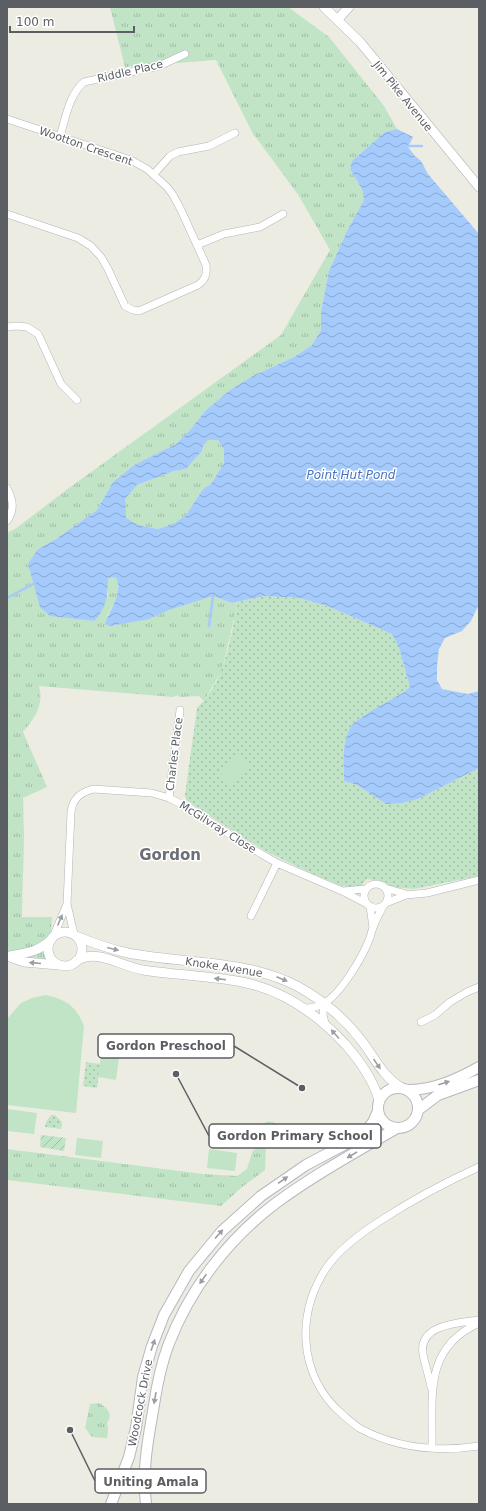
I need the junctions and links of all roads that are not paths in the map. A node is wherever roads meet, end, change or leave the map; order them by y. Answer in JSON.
{"nodes":[{"id":1,"x":324,"y":7,"type":"edge"},
{"id":2,"x":349,"y":7,"type":"edge"},
{"id":3,"x":338,"y":19,"type":"junction"},
{"id":4,"x":185,"y":54,"type":"dead end"},
{"id":5,"x":7,"y":119,"type":"edge"},
{"id":6,"x":235,"y":133,"type":"dead end"},
{"id":7,"x":60,"y":136,"type":"junction"},
{"id":8,"x":154,"y":174,"type":"junction"},
{"id":9,"x":479,"y":188,"type":"edge"},
{"id":10,"x":7,"y":214,"type":"edge"},
{"id":11,"x":283,"y":214,"type":"dead end"},
{"id":12,"x":197,"y":245,"type":"junction"},
{"id":13,"x":7,"y":326,"type":"edge"},
{"id":14,"x":77,"y":400,"type":"dead end"},
{"id":15,"x":7,"y":488,"type":"edge"},
{"id":16,"x":7,"y":521,"type":"edge"},
{"id":17,"x":180,"y":710,"type":"dead end"},
{"id":18,"x":169,"y":798,"type":"junction"},
{"id":19,"x":277,"y":863,"type":"junction"},
{"id":20,"x":479,"y":880,"type":"edge"},
{"id":21,"x":385,"y":888,"type":"junction"},
{"id":22,"x":366,"y":890,"type":"junction"},
{"id":23,"x":342,"y":892,"type":"junction"},
{"id":24,"x":406,"y":894,"type":"junction"},
{"id":25,"x":67,"y":904,"type":"junction"},
{"id":26,"x":368,"y":905,"type":"junction"},
{"id":27,"x":384,"y":905,"type":"junction"},
{"id":28,"x":251,"y":916,"type":"dead end"},
{"id":29,"x":373,"y":928,"type":"junction"},
{"id":30,"x":75,"y":935,"type":"junction"},
{"id":31,"x":52,"y":938,"type":"junction"},
{"id":32,"x":8,"y":956,"type":"edge"},
{"id":33,"x":76,"y":961,"type":"junction"},
{"id":34,"x":62,"y":965,"type":"junction"},
{"id":35,"x":479,"y":987,"type":"edge"},
{"id":36,"x":324,"y":1004,"type":"junction"},
{"id":37,"x":305,"y":1008,"type":"junction"},
{"id":38,"x":421,"y":1022,"type":"dead end"},
{"id":39,"x":325,"y":1023,"type":"junction"},
{"id":40,"x":479,"y":1067,"type":"edge"},
{"id":41,"x":479,"y":1080,"type":"edge"},
{"id":42,"x":404,"y":1089,"type":"junction"},
{"id":43,"x":379,"y":1101,"type":"junction"},
{"id":44,"x":418,"y":1110,"type":"junction"},
{"id":45,"x":378,"y":1111,"type":"junction"},
{"id":46,"x":397,"y":1128,"type":"junction"},
{"id":47,"x":479,"y":1167,"type":"edge"},
{"id":48,"x":479,"y":1320,"type":"edge"},
{"id":49,"x":479,"y":1323,"type":"edge"},
{"id":50,"x":433,"y":1412,"type":"junction"},
{"id":51,"x":479,"y":1446,"type":"edge"},
{"id":52,"x":432,"y":1448,"type":"junction"},
{"id":53,"x":111,"y":1504,"type":"edge"},
{"id":54,"x":146,"y":1504,"type":"edge"}],
"edges":[{"from":1,"to":3,"type":"street","name":"Jim Pike Avenue"},
{"from":2,"to":3,"type":"street"},
{"from":3,"to":9,"type":"street","name":"Jim Pike Avenue"},
{"from":4,"to":7,"type":"street","name":"Riddle Place"},
{"from":5,"to":7,"type":"street","name":"Wootton Crescent"},
{"from":6,"to":8,"type":"street"},
{"from":7,"to":8,"type":"street","name":"Wootton Crescent"},
{"from":8,"to":12,"type":"street","name":"Wootton Crescent"},
{"from":10,"to":12,"type":"street","name":"Wootton Crescent"},
{"from":11,"to":12,"type":"street"},
{"from":13,"to":14,"type":"street"},
{"from":15,"to":16,"type":"street"},
{"from":17,"to":18,"type":"street","name":"Charles Place"},
{"from":18,"to":19,"type":"street","name":"McGilvray Close"},
{"from":18,"to":25,"type":"street","name":"McGilvray Close"},
{"from":19,"to":23,"type":"street","name":"McGilvray Close"},
{"from":19,"to":28,"type":"street"},
{"from":20,"to":24,"type":"street"},
{"from":21,"to":22,"type":"street"},
{"from":21,"to":24,"type":"street"},
{"from":21,"to":27,"type":"street"},
{"from":22,"to":23,"type":"street","name":"McGilvray Close"},
{"from":22,"to":26,"type":"street"},
{"from":23,"to":26,"type":"street","name":"McGilvray Close"},
{"from":24,"to":27,"type":"street"},
{"from":25,"to":30,"type":"street","name":"McGilvray Close"},
{"from":31,"to":25,"type":"street","name":"McGilvray Close","one_way":true},
{"from":26,"to":27,"type":"street"},
{"from":26,"to":29,"type":"street"},
{"from":27,"to":29,"type":"street"},
{"from":29,"to":36,"type":"street"},
{"from":30,"to":31,"type":"street"},
{"from":30,"to":33,"type":"street"},
{"from":30,"to":36,"type":"street","name":"Knoke Avenue","one_way":true},
{"from":31,"to":32,"type":"street"},
{"from":31,"to":34,"type":"street"},
{"from":34,"to":32,"type":"street","one_way":true},
{"from":33,"to":34,"type":"street"},
{"from":37,"to":33,"type":"street","name":"Knoke Avenue","one_way":true},
{"from":35,"to":38,"type":"street"},
{"from":36,"to":37,"type":"street"},
{"from":36,"to":39,"type":"street"},
{"from":36,"to":42,"type":"street","name":"Knoke Avenue","one_way":true},
{"from":37,"to":39,"type":"street","name":"Knoke Avenue"},
{"from":43,"to":39,"type":"street","name":"Knoke Avenue","one_way":true},
{"from":42,"to":40,"type":"main road","one_way":true},
{"from":41,"to":44,"type":"main road"},
{"from":42,"to":43,"type":"main road"},
{"from":42,"to":44,"type":"main road"},
{"from":43,"to":45,"type":"main road"},
{"from":44,"to":46,"type":"main road"},
{"from":45,"to":46,"type":"main road"},
{"from":53,"to":45,"type":"main road","name":"Woodcock Drive","one_way":true},
{"from":46,"to":54,"type":"main road","name":"Woodcock Drive","one_way":true},
{"from":47,"to":52,"type":"street"},
{"from":48,"to":50,"type":"street"},
{"from":49,"to":50,"type":"street"},
{"from":50,"to":52,"type":"street"},
{"from":51,"to":52,"type":"street"}]}
